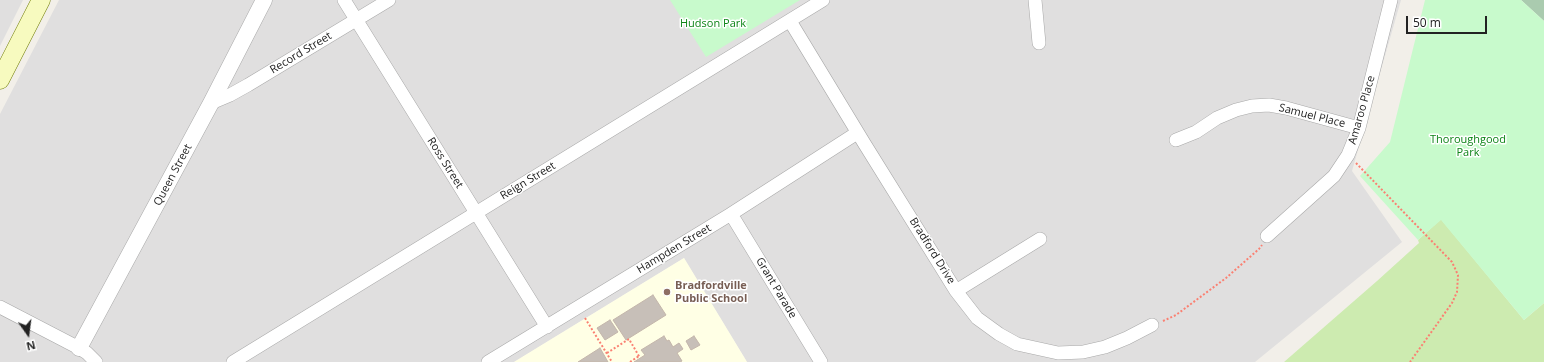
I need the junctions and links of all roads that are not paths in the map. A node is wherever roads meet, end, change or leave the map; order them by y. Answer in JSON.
{"nodes":[{"id":1,"x":41,"y":0,"type":"edge"},
{"id":2,"x":264,"y":0,"type":"edge"},
{"id":3,"x":344,"y":0,"type":"edge"},
{"id":4,"x":389,"y":0,"type":"edge"},
{"id":5,"x":823,"y":0,"type":"edge"},
{"id":6,"x":1034,"y":0,"type":"edge"},
{"id":7,"x":1391,"y":0,"type":"edge"},
{"id":8,"x":356,"y":19,"type":"junction"},
{"id":9,"x":790,"y":21,"type":"junction"},
{"id":10,"x":1039,"y":43,"type":"dead end"},
{"id":11,"x":0,"y":80,"type":"edge"},
{"id":12,"x":211,"y":103,"type":"junction"},
{"id":13,"x":1359,"y":128,"type":"junction"},
{"id":14,"x":857,"y":133,"type":"junction"},
{"id":15,"x":1176,"y":140,"type":"dead end"},
{"id":16,"x":476,"y":213,"type":"junction"},
{"id":17,"x":731,"y":214,"type":"junction"},
{"id":18,"x":1267,"y":236,"type":"road end"},
{"id":19,"x":1040,"y":239,"type":"dead end"},
{"id":20,"x":956,"y":291,"type":"junction"},
{"id":21,"x":0,"y":307,"type":"edge"},
{"id":22,"x":1152,"y":325,"type":"road end"},
{"id":23,"x":547,"y":327,"type":"junction"},
{"id":24,"x":80,"y":348,"type":"junction"},
{"id":25,"x":1058,"y":358,"type":"edge"},
{"id":26,"x":96,"y":362,"type":"edge"},
{"id":27,"x":232,"y":362,"type":"edge"},
{"id":28,"x":488,"y":362,"type":"edge"},
{"id":29,"x":821,"y":362,"type":"edge"}],
"edges":[{"from":1,"to":11,"type":"main road"},
{"from":2,"to":12,"type":"street","name":"Queen Street"},
{"from":3,"to":8,"type":"street","name":"Ross Street"},
{"from":4,"to":8,"type":"street","name":"Record Street"},
{"from":5,"to":9,"type":"street","name":"Reign Street"},
{"from":6,"to":10,"type":"street"},
{"from":7,"to":13,"type":"street","name":"Amaroo Place"},
{"from":8,"to":12,"type":"street","name":"Record Street"},
{"from":8,"to":16,"type":"street","name":"Ross Street"},
{"from":9,"to":14,"type":"street","name":"Bradford Drive"},
{"from":9,"to":16,"type":"street","name":"Reign Street"},
{"from":12,"to":24,"type":"street","name":"Queen Street"},
{"from":13,"to":15,"type":"street","name":"Samuel Place"},
{"from":13,"to":18,"type":"street","name":"Amaroo Place"},
{"from":14,"to":17,"type":"street","name":"Hampden Street"},
{"from":14,"to":20,"type":"street","name":"Bradford Drive"},
{"from":16,"to":23,"type":"street","name":"Ross Street"},
{"from":16,"to":27,"type":"street","name":"Reign Street"},
{"from":17,"to":23,"type":"street","name":"Hampden Street"},
{"from":17,"to":29,"type":"street","name":"Grant Parade"},
{"from":19,"to":20,"type":"street"},
{"from":20,"to":25,"type":"street","name":"Bradford Drive"},
{"from":21,"to":24,"type":"street"},
{"from":22,"to":25,"type":"street","name":"Bradford Drive"},
{"from":23,"to":28,"type":"street","name":"Hampden Street"},
{"from":24,"to":26,"type":"street"}]}
